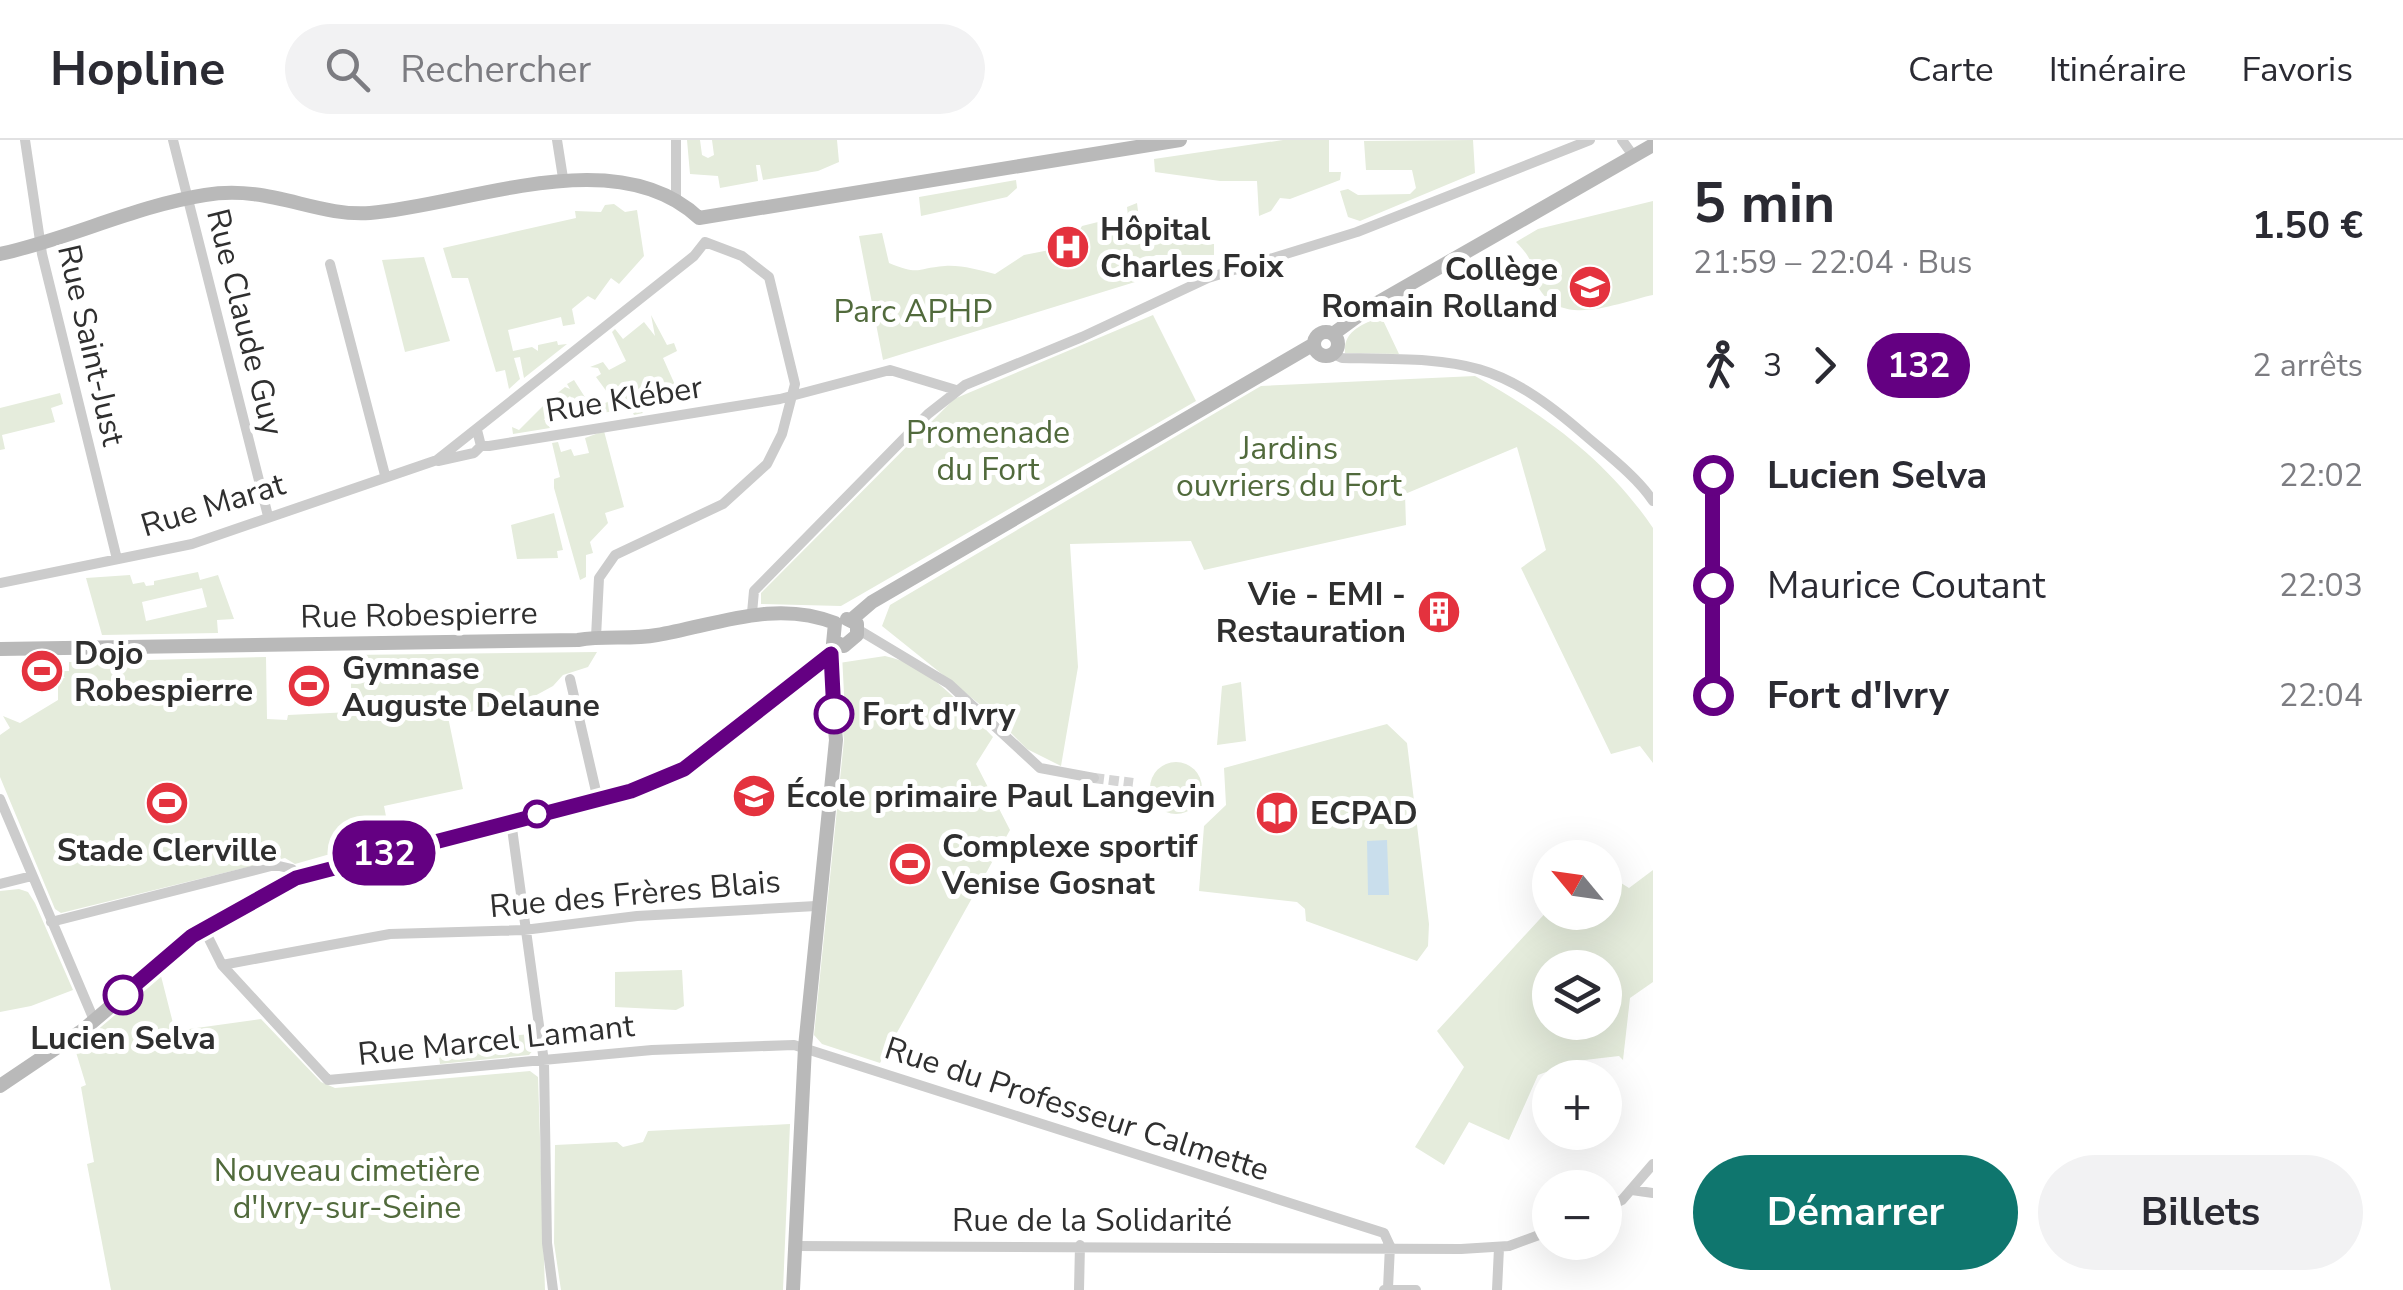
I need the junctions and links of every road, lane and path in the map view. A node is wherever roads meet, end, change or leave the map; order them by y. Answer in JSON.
{"nodes":[{"id":1,"x":24,"y":140,"type":"edge"},
{"id":2,"x":173,"y":140,"type":"edge"},
{"id":3,"x":557,"y":140,"type":"edge"},
{"id":4,"x":676,"y":140,"type":"edge"},
{"id":5,"x":1180,"y":140,"type":"edge"},
{"id":6,"x":1590,"y":140,"type":"edge"},
{"id":7,"x":1622,"y":140,"type":"edge"},
{"id":8,"x":1650,"y":142,"type":"edge"},
{"id":9,"x":1632,"y":154,"type":"junction"},
{"id":10,"x":562,"y":178,"type":"junction"},
{"id":11,"x":189,"y":198,"type":"junction"},
{"id":12,"x":676,"y":200,"type":"junction"},
{"id":13,"x":698,"y":218,"type":"junction"},
{"id":14,"x":704,"y":242,"type":"junction"},
{"id":15,"x":41,"y":244,"type":"junction"},
{"id":16,"x":0,"y":254,"type":"edge"},
{"id":17,"x":330,"y":264,"type":"dead end"},
{"id":18,"x":1334,"y":334,"type":"junction"},
{"id":19,"x":1314,"y":344,"type":"junction"},
{"id":20,"x":1333,"y":354,"type":"junction"},
{"id":21,"x":956,"y":390,"type":"junction"},
{"id":22,"x":792,"y":397,"type":"junction"},
{"id":23,"x":477,"y":430,"type":"junction"},
{"id":24,"x":481,"y":446,"type":"junction"},
{"id":25,"x":436,"y":460,"type":"junction"},
{"id":26,"x":385,"y":475,"type":"junction"},
{"id":27,"x":1653,"y":501,"type":"edge"},
{"id":28,"x":268,"y":516,"type":"junction"},
{"id":29,"x":116,"y":559,"type":"junction"},
{"id":30,"x":0,"y":583,"type":"edge"},
{"id":31,"x":752,"y":614,"type":"junction"},
{"id":32,"x":834,"y":624,"type":"junction"},
{"id":33,"x":855,"y":625,"type":"junction"},
{"id":34,"x":596,"y":637,"type":"junction"},
{"id":35,"x":833,"y":648,"type":"junction"},
{"id":36,"x":0,"y":649,"type":"edge"},
{"id":37,"x":570,"y":679,"type":"dead end"},
{"id":38,"x":1094,"y":778,"type":"tunnel mouth"},
{"id":39,"x":0,"y":799,"type":"edge"},
{"id":40,"x":598,"y":800,"type":"junction"},
{"id":41,"x":511,"y":820,"type":"junction"},
{"id":42,"x":32,"y":876,"type":"junction"},
{"id":43,"x":296,"y":878,"type":"junction"},
{"id":44,"x":0,"y":884,"type":"edge"},
{"id":45,"x":816,"y":906,"type":"junction"},
{"id":46,"x":51,"y":922,"type":"junction"},
{"id":47,"x":204,"y":929,"type":"junction"},
{"id":48,"x":524,"y":930,"type":"junction"},
{"id":49,"x":222,"y":965,"type":"junction"},
{"id":50,"x":94,"y":1020,"type":"junction"},
{"id":51,"x":805,"y":1046,"type":"junction"},
{"id":52,"x":544,"y":1062,"type":"junction"},
{"id":53,"x":0,"y":1086,"type":"edge"},
{"id":54,"x":1653,"y":1164,"type":"edge"},
{"id":55,"x":1632,"y":1190,"type":"junction"},
{"id":56,"x":1653,"y":1194,"type":"edge"},
{"id":57,"x":1622,"y":1197,"type":"edge"},
{"id":58,"x":1335,"y":1218,"type":"junction"},
{"id":59,"x":1354,"y":1224,"type":"junction"},
{"id":60,"x":1532,"y":1236,"type":"edge"},
{"id":61,"x":1346,"y":1240,"type":"junction"},
{"id":62,"x":794,"y":1246,"type":"junction"},
{"id":63,"x":1080,"y":1246,"type":"junction"},
{"id":64,"x":1390,"y":1246,"type":"junction"},
{"id":65,"x":1498,"y":1248,"type":"junction"},
{"id":66,"x":1386,"y":1289,"type":"edge"},
{"id":67,"x":552,"y":1290,"type":"edge"},
{"id":68,"x":793,"y":1290,"type":"edge"},
{"id":69,"x":1079,"y":1290,"type":"edge"},
{"id":70,"x":1416,"y":1290,"type":"edge"},
{"id":71,"x":1497,"y":1290,"type":"edge"}],
"edges":[{"from":1,"to":15,"type":"street","name":"Rue Saint-Just"},
{"from":2,"to":11,"type":"street","name":"Rue Claude Guy"},
{"from":3,"to":10,"type":"street"},
{"from":4,"to":12,"type":"street"},
{"from":5,"to":13,"type":"main road"},
{"from":6,"to":21,"type":"street"},
{"from":7,"to":9,"type":"street"},
{"from":8,"to":9,"type":"main road"},
{"from":9,"to":18,"type":"main road"},
{"from":10,"to":11,"type":"main road"},
{"from":10,"to":12,"type":"main road"},
{"from":11,"to":15,"type":"main road"},
{"from":11,"to":28,"type":"street","name":"Rue Claude Guy"},
{"from":12,"to":13,"type":"main road"},
{"from":13,"to":14,"type":"street"},
{"from":14,"to":22,"type":"street"},
{"from":14,"to":23,"type":"street","name":"Rue Marat"},
{"from":15,"to":16,"type":"main road"},
{"from":15,"to":29,"type":"street","name":"Rue Saint-Just"},
{"from":17,"to":26,"type":"street"},
{"from":18,"to":19,"type":"main road"},
{"from":18,"to":20,"type":"main road"},
{"from":19,"to":20,"type":"main road"},
{"from":19,"to":33,"type":"main road"},
{"from":20,"to":27,"type":"street"},
{"from":21,"to":22,"type":"street","name":"Rue Kléber"},
{"from":21,"to":31,"type":"street"},
{"from":22,"to":24,"type":"street","name":"Rue Kléber"},
{"from":22,"to":34,"type":"street"},
{"from":23,"to":24,"type":"street"},
{"from":23,"to":25,"type":"street","name":"Rue Marat"},
{"from":24,"to":25,"type":"street","name":"Rue Marat"},
{"from":25,"to":26,"type":"street","name":"Rue Marat"},
{"from":26,"to":28,"type":"street","name":"Rue Marat"},
{"from":28,"to":29,"type":"street","name":"Rue Marat"},
{"from":29,"to":30,"type":"street","name":"Rue Marat"},
{"from":31,"to":32,"type":"main road","name":"Rue Robespierre"},
{"from":31,"to":34,"type":"main road","name":"Rue Robespierre"},
{"from":32,"to":33,"type":"main road"},
{"from":32,"to":35,"type":"main road"},
{"from":33,"to":35,"type":"main road"},
{"from":33,"to":38,"type":"street"},
{"from":34,"to":36,"type":"main road","name":"Rue Robespierre"},
{"from":35,"to":40,"type":"main road"},
{"from":35,"to":45,"type":"main road"},
{"from":37,"to":40,"type":"street"},
{"from":39,"to":42,"type":"street"},
{"from":40,"to":41,"type":"main road"},
{"from":41,"to":43,"type":"main road"},
{"from":41,"to":48,"type":"street"},
{"from":42,"to":44,"type":"street"},
{"from":42,"to":46,"type":"street"},
{"from":43,"to":46,"type":"street"},
{"from":43,"to":47,"type":"main road"},
{"from":45,"to":48,"type":"street","name":"Rue des Frères Blais"},
{"from":45,"to":51,"type":"main road"},
{"from":46,"to":50,"type":"street"},
{"from":47,"to":49,"type":"street","name":"Rue Marcel Lamant"},
{"from":47,"to":50,"type":"main road"},
{"from":48,"to":49,"type":"street","name":"Rue des Frères Blais"},
{"from":48,"to":52,"type":"street"},
{"from":49,"to":52,"type":"street","name":"Rue Marcel Lamant"},
{"from":50,"to":53,"type":"main road"},
{"from":51,"to":52,"type":"street","name":"Rue Marcel Lamant"},
{"from":51,"to":58,"type":"street","name":"Rue du Professeur Calmette"},
{"from":51,"to":62,"type":"main road"},
{"from":52,"to":67,"type":"street"},
{"from":54,"to":55,"type":"street"},
{"from":55,"to":56,"type":"street"},
{"from":55,"to":57,"type":"street"},
{"from":58,"to":59,"type":"street","name":"Rue du Professeur Calmette"},
{"from":58,"to":61,"type":"street"},
{"from":59,"to":61,"type":"street"},
{"from":59,"to":64,"type":"street","name":"Rue du Professeur Calmette"},
{"from":60,"to":65,"type":"street"},
{"from":61,"to":63,"type":"street","name":"Rue de la Solidarité"},
{"from":61,"to":64,"type":"street","name":"Rue de la Solidarité"},
{"from":62,"to":63,"type":"street","name":"Rue de la Solidarité"},
{"from":62,"to":68,"type":"main road"},
{"from":63,"to":69,"type":"street"},
{"from":64,"to":65,"type":"street","name":"Rue de la Solidarité"},
{"from":64,"to":66,"type":"street"},
{"from":65,"to":71,"type":"street"},
{"from":66,"to":70,"type":"street"}]}
